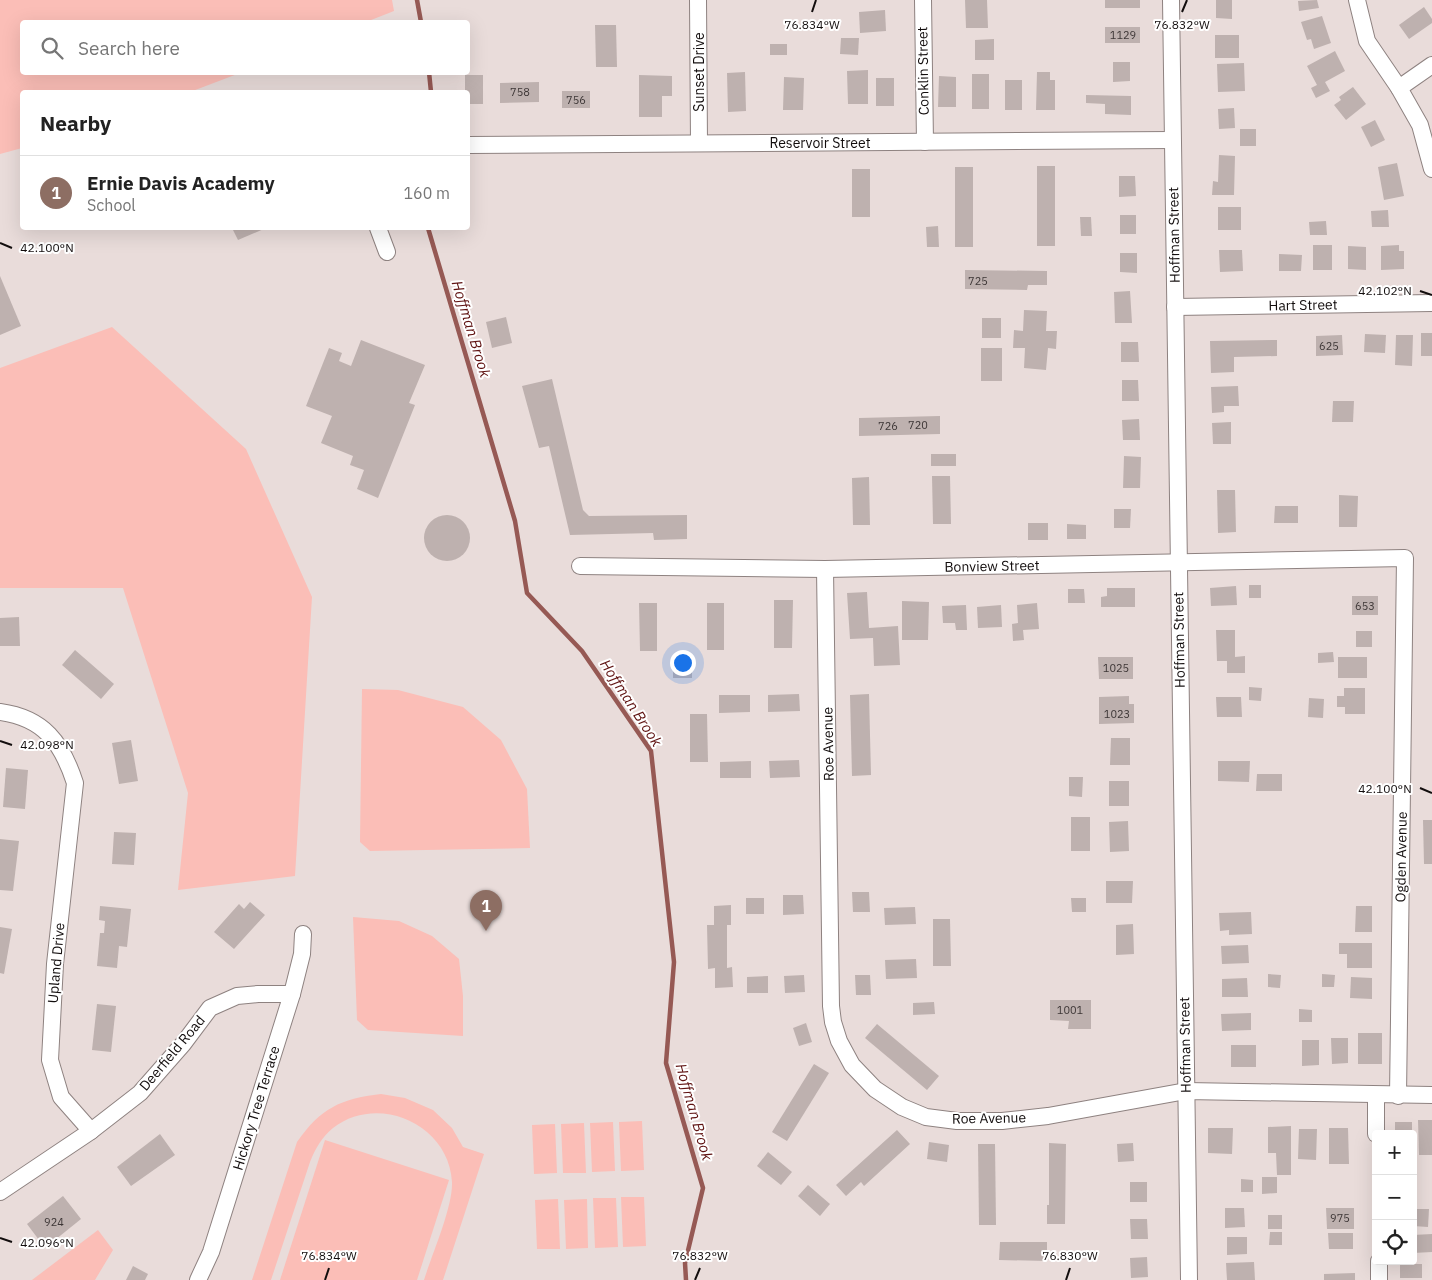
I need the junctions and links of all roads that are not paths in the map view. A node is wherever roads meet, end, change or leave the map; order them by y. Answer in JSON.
{"nodes":[{"id":1,"x":698,"y":0,"type":"edge"},
{"id":2,"x":922,"y":0,"type":"edge"},
{"id":3,"x":1171,"y":0,"type":"edge"},
{"id":4,"x":1357,"y":0,"type":"edge"},
{"id":5,"x":1432,"y":65,"type":"edge"},
{"id":6,"x":1399,"y":88,"type":"junction"},
{"id":7,"x":1172,"y":140,"type":"junction"},
{"id":8,"x":924,"y":142,"type":"junction"},
{"id":9,"x":470,"y":144,"type":"edge"},
{"id":10,"x":699,"y":144,"type":"junction"},
{"id":11,"x":1432,"y":169,"type":"edge"},
{"id":12,"x":379,"y":230,"type":"edge"},
{"id":13,"x":387,"y":252,"type":"dead end"},
{"id":14,"x":1432,"y":303,"type":"edge"},
{"id":15,"x":1175,"y":307,"type":"junction"},
{"id":16,"x":1405,"y":558,"type":"joint"},
{"id":17,"x":1178,"y":563,"type":"junction"},
{"id":18,"x":580,"y":566,"type":"dead end"},
{"id":19,"x":825,"y":569,"type":"junction"},
{"id":20,"x":0,"y":712,"type":"edge"},
{"id":21,"x":303,"y":934,"type":"dead end"},
{"id":22,"x":292,"y":994,"type":"junction"},
{"id":23,"x":1186,"y":1091,"type":"junction"},
{"id":24,"x":1376,"y":1095,"type":"junction"},
{"id":25,"x":1432,"y":1095,"type":"edge"},
{"id":26,"x":1398,"y":1096,"type":"junction"},
{"id":27,"x":1376,"y":1130,"type":"edge"},
{"id":28,"x":91,"y":1131,"type":"junction"},
{"id":29,"x":0,"y":1192,"type":"edge"},
{"id":30,"x":1379,"y":1265,"type":"edge"},
{"id":31,"x":198,"y":1280,"type":"edge"},
{"id":32,"x":1189,"y":1280,"type":"edge"},
{"id":33,"x":1379,"y":1280,"type":"edge"}],
"edges":[{"from":1,"to":10,"type":"street","name":"Sunset Drive"},
{"from":2,"to":8,"type":"street","name":"Conklin Street"},
{"from":3,"to":7,"type":"street","name":"Hoffman Street"},
{"from":4,"to":6,"type":"street"},
{"from":5,"to":6,"type":"street"},
{"from":6,"to":11,"type":"street"},
{"from":7,"to":8,"type":"street","name":"Reservoir Street"},
{"from":7,"to":15,"type":"street","name":"Hoffman Street"},
{"from":8,"to":10,"type":"street","name":"Reservoir Street"},
{"from":9,"to":10,"type":"street","name":"Reservoir Street"},
{"from":12,"to":13,"type":"street"},
{"from":14,"to":15,"type":"street","name":"Hart Street"},
{"from":15,"to":17,"type":"street","name":"Hoffman Street"},
{"from":16,"to":17,"type":"street","name":"Bonview Street"},
{"from":16,"to":26,"type":"street","name":"Ogden Avenue"},
{"from":17,"to":19,"type":"street","name":"Bonview Street"},
{"from":17,"to":23,"type":"street","name":"Hoffman Street"},
{"from":18,"to":19,"type":"street","name":"Bonview Street"},
{"from":19,"to":23,"type":"street","name":"Roe Avenue"},
{"from":20,"to":28,"type":"street","name":"Upland Drive"},
{"from":21,"to":22,"type":"street","name":"Hickory Tree Terrace"},
{"from":22,"to":28,"type":"street","name":"Deerfield Road"},
{"from":22,"to":31,"type":"street","name":"Hickory Tree Terrace"},
{"from":23,"to":24,"type":"street","name":"Roe Avenue"},
{"from":23,"to":32,"type":"street","name":"Hoffman Street"},
{"from":24,"to":26,"type":"street","name":"Roe Avenue"},
{"from":24,"to":27,"type":"street"},
{"from":25,"to":26,"type":"street","name":"Roe Avenue"},
{"from":28,"to":29,"type":"street"},
{"from":30,"to":33,"type":"street"}]}
